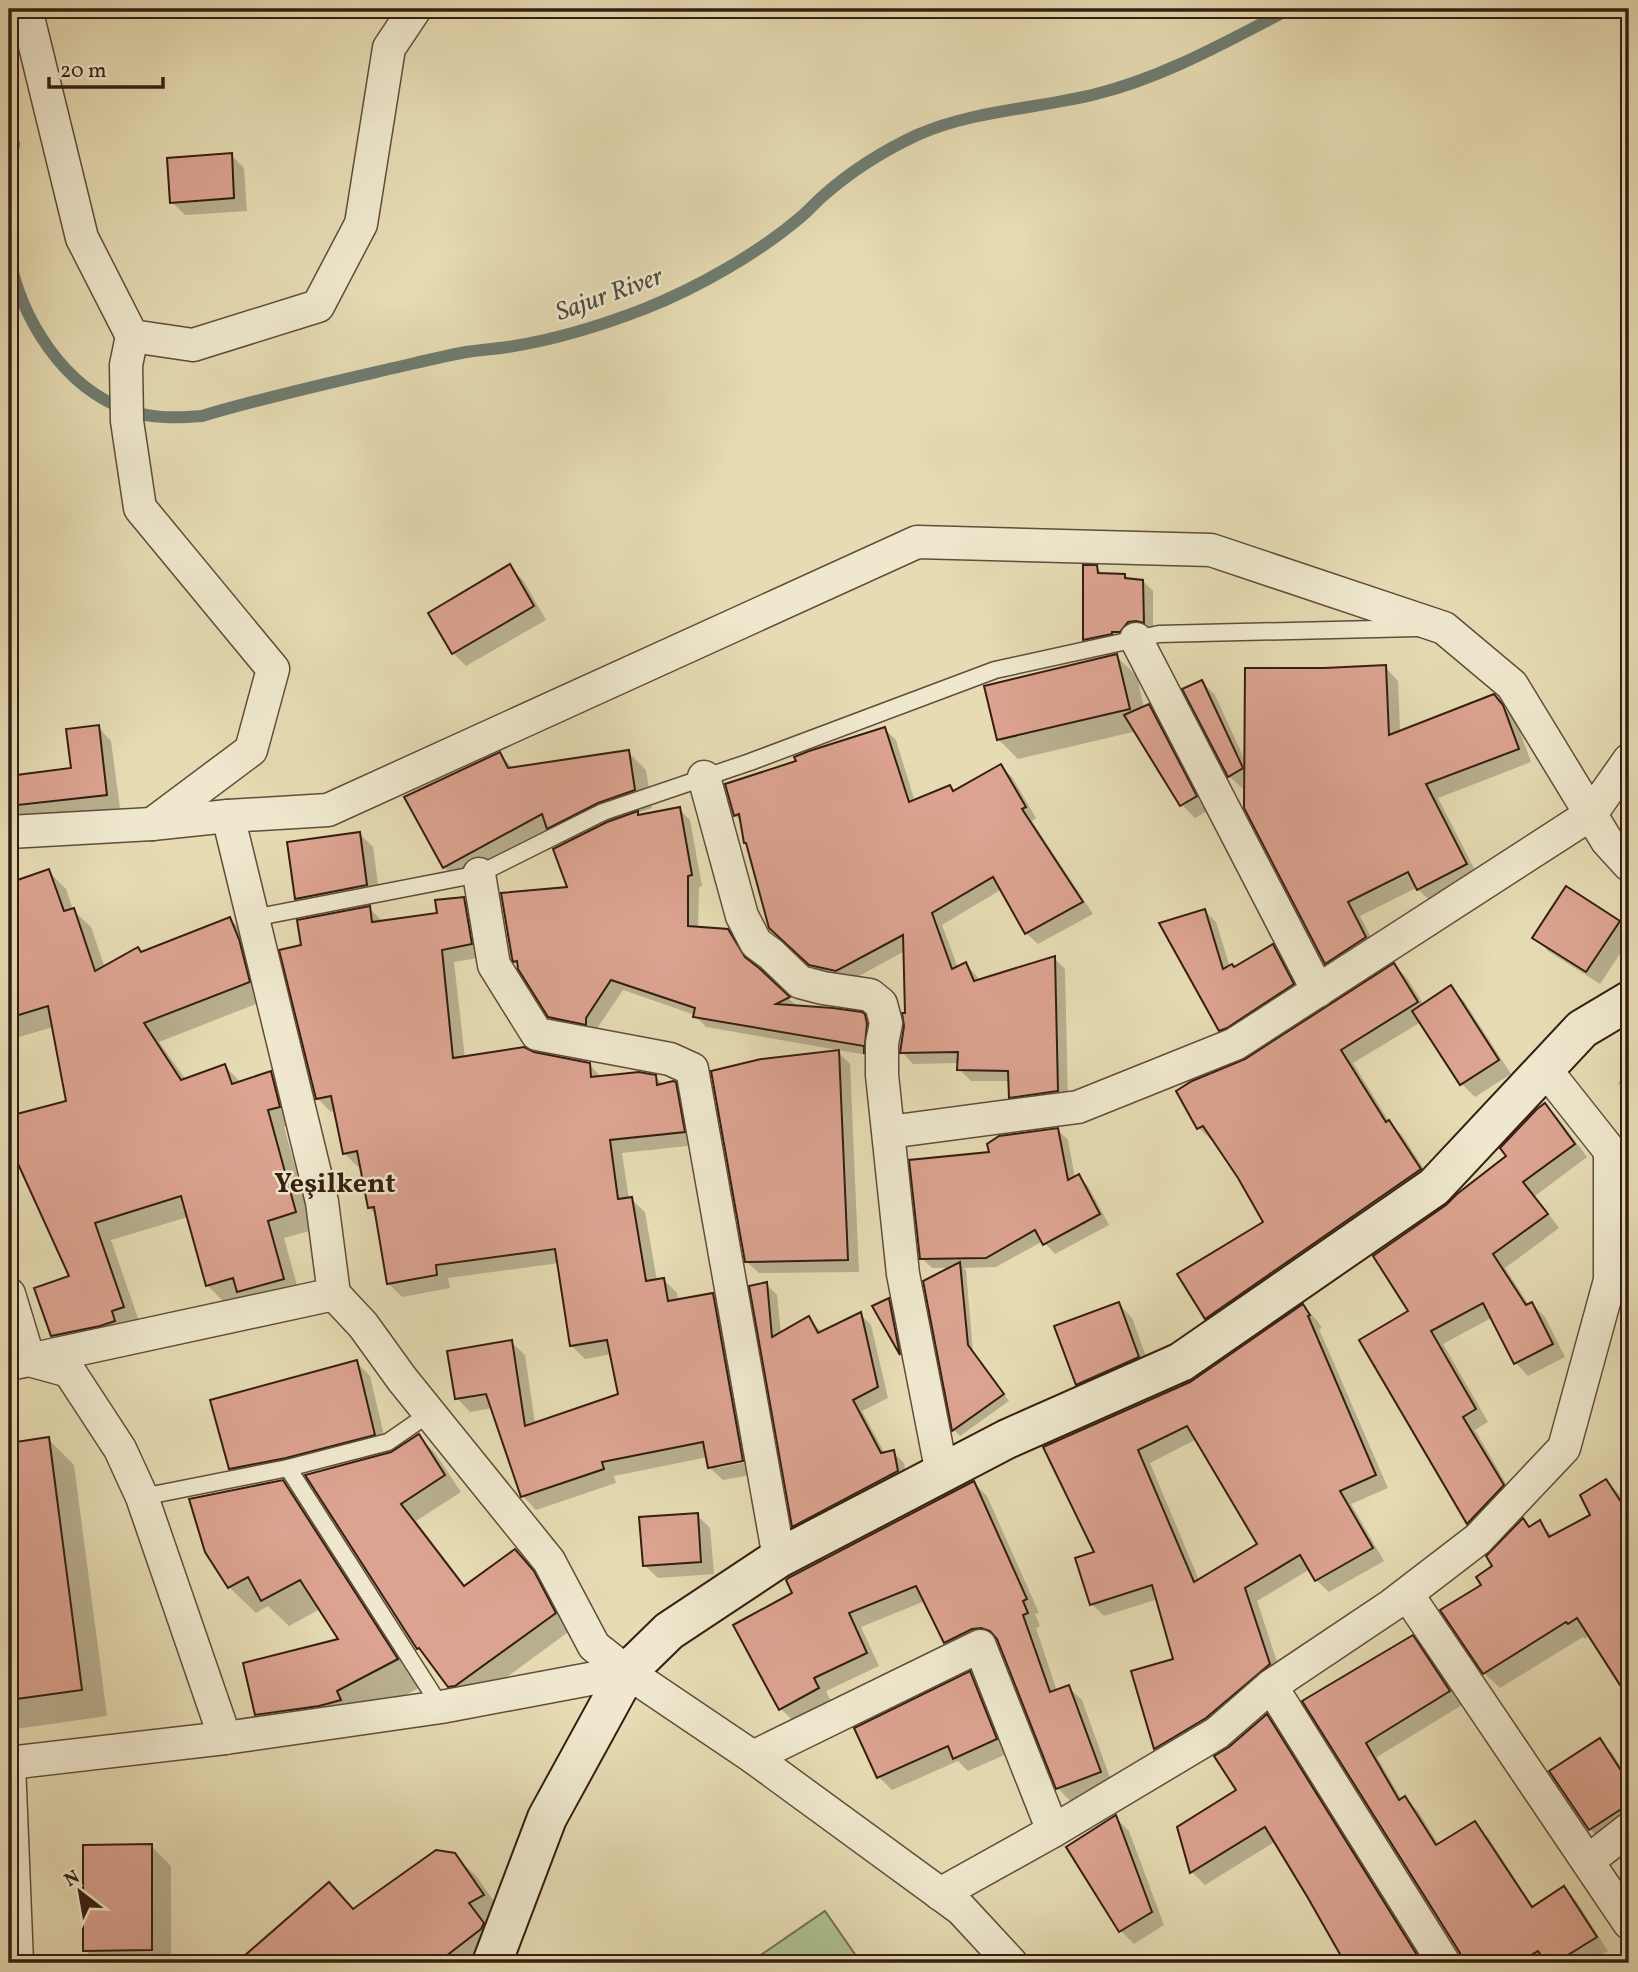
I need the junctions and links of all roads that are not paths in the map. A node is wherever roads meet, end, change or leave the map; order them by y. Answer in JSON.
{"nodes":[{"id":1,"x":26,"y":9,"type":"edge"},
{"id":2,"x":415,"y":9,"type":"edge"},
{"id":3,"x":129,"y":351,"type":"junction"},
{"id":4,"x":1444,"y":628,"type":"junction"},
{"id":5,"x":1136,"y":639,"type":"junction"},
{"id":6,"x":1629,"y":760,"type":"edge"},
{"id":7,"x":704,"y":777,"type":"junction"},
{"id":8,"x":1591,"y":814,"type":"junction"},
{"id":9,"x":228,"y":816,"type":"junction"},
{"id":10,"x":152,"y":824,"type":"junction"},
{"id":11,"x":9,"y":832,"type":"edge"},
{"id":12,"x":1629,"y":864,"type":"edge"},
{"id":13,"x":479,"y":874,"type":"junction"},
{"id":14,"x":253,"y":918,"type":"junction"},
{"id":15,"x":1318,"y":991,"type":"junction"},
{"id":16,"x":1629,"y":1001,"type":"edge"},
{"id":17,"x":1545,"y":1069,"type":"junction"},
{"id":18,"x":889,"y":1132,"type":"junction"},
{"id":19,"x":1610,"y":1151,"type":"junction"},
{"id":20,"x":1629,"y":1207,"type":"edge"},
{"id":21,"x":9,"y":1294,"type":"edge"},
{"id":22,"x":334,"y":1294,"type":"junction"},
{"id":23,"x":19,"y":1362,"type":"edge"},
{"id":24,"x":430,"y":1413,"type":"junction"},
{"id":25,"x":288,"y":1468,"type":"junction"},
{"id":26,"x":942,"y":1474,"type":"junction"},
{"id":27,"x":142,"y":1497,"type":"junction"},
{"id":28,"x":779,"y":1558,"type":"junction"},
{"id":29,"x":1407,"y":1594,"type":"junction"},
{"id":30,"x":627,"y":1672,"type":"junction"},
{"id":31,"x":1271,"y":1686,"type":"junction"},
{"id":32,"x":441,"y":1707,"type":"junction"},
{"id":33,"x":225,"y":1738,"type":"junction"},
{"id":34,"x":753,"y":1757,"type":"junction"},
{"id":35,"x":9,"y":1763,"type":"edge"},
{"id":36,"x":1629,"y":1829,"type":"edge"},
{"id":37,"x":1053,"y":1831,"type":"junction"},
{"id":38,"x":1588,"y":1861,"type":"junction"},
{"id":39,"x":940,"y":1894,"type":"junction"},
{"id":40,"x":1629,"y":1923,"type":"edge"},
{"id":41,"x":17,"y":1963,"type":"edge"},
{"id":42,"x":492,"y":1963,"type":"edge"},
{"id":43,"x":1011,"y":1963,"type":"edge"},
{"id":44,"x":1444,"y":1963,"type":"edge"}],
"edges":[{"from":1,"to":3,"type":"street"},
{"from":2,"to":3,"type":"street"},
{"from":3,"to":10,"type":"street"},
{"from":4,"to":5,"type":"lane"},
{"from":4,"to":8,"type":"street"},
{"from":4,"to":9,"type":"street"},
{"from":5,"to":7,"type":"lane"},
{"from":5,"to":15,"type":"street"},
{"from":6,"to":8,"type":"street"},
{"from":7,"to":13,"type":"lane"},
{"from":7,"to":18,"type":"street"},
{"from":8,"to":12,"type":"street"},
{"from":8,"to":15,"type":"street"},
{"from":9,"to":10,"type":"street"},
{"from":9,"to":14,"type":"street"},
{"from":10,"to":11,"type":"street"},
{"from":13,"to":14,"type":"lane"},
{"from":13,"to":28,"type":"street"},
{"from":14,"to":22,"type":"street"},
{"from":15,"to":18,"type":"street"},
{"from":16,"to":17,"type":"street"},
{"from":17,"to":19,"type":"street"},
{"from":17,"to":26,"type":"street"},
{"from":18,"to":26,"type":"street"},
{"from":19,"to":20,"type":"street"},
{"from":19,"to":29,"type":"street"},
{"from":21,"to":23,"type":"street"},
{"from":22,"to":23,"type":"street"},
{"from":22,"to":24,"type":"street"},
{"from":23,"to":27,"type":"street"},
{"from":24,"to":25,"type":"lane"},
{"from":24,"to":30,"type":"street"},
{"from":25,"to":27,"type":"lane"},
{"from":25,"to":32,"type":"lane"},
{"from":26,"to":28,"type":"street"},
{"from":27,"to":33,"type":"street"},
{"from":28,"to":30,"type":"street"},
{"from":29,"to":31,"type":"street"},
{"from":29,"to":38,"type":"street"},
{"from":30,"to":32,"type":"street"},
{"from":30,"to":34,"type":"street"},
{"from":30,"to":42,"type":"street"},
{"from":31,"to":37,"type":"street"},
{"from":31,"to":44,"type":"street"},
{"from":32,"to":33,"type":"street"},
{"from":33,"to":35,"type":"street"},
{"from":34,"to":37,"type":"street"},
{"from":34,"to":39,"type":"street"},
{"from":35,"to":41,"type":"street"},
{"from":36,"to":38,"type":"street"},
{"from":37,"to":39,"type":"street"},
{"from":38,"to":40,"type":"street"},
{"from":39,"to":43,"type":"street"}]}
